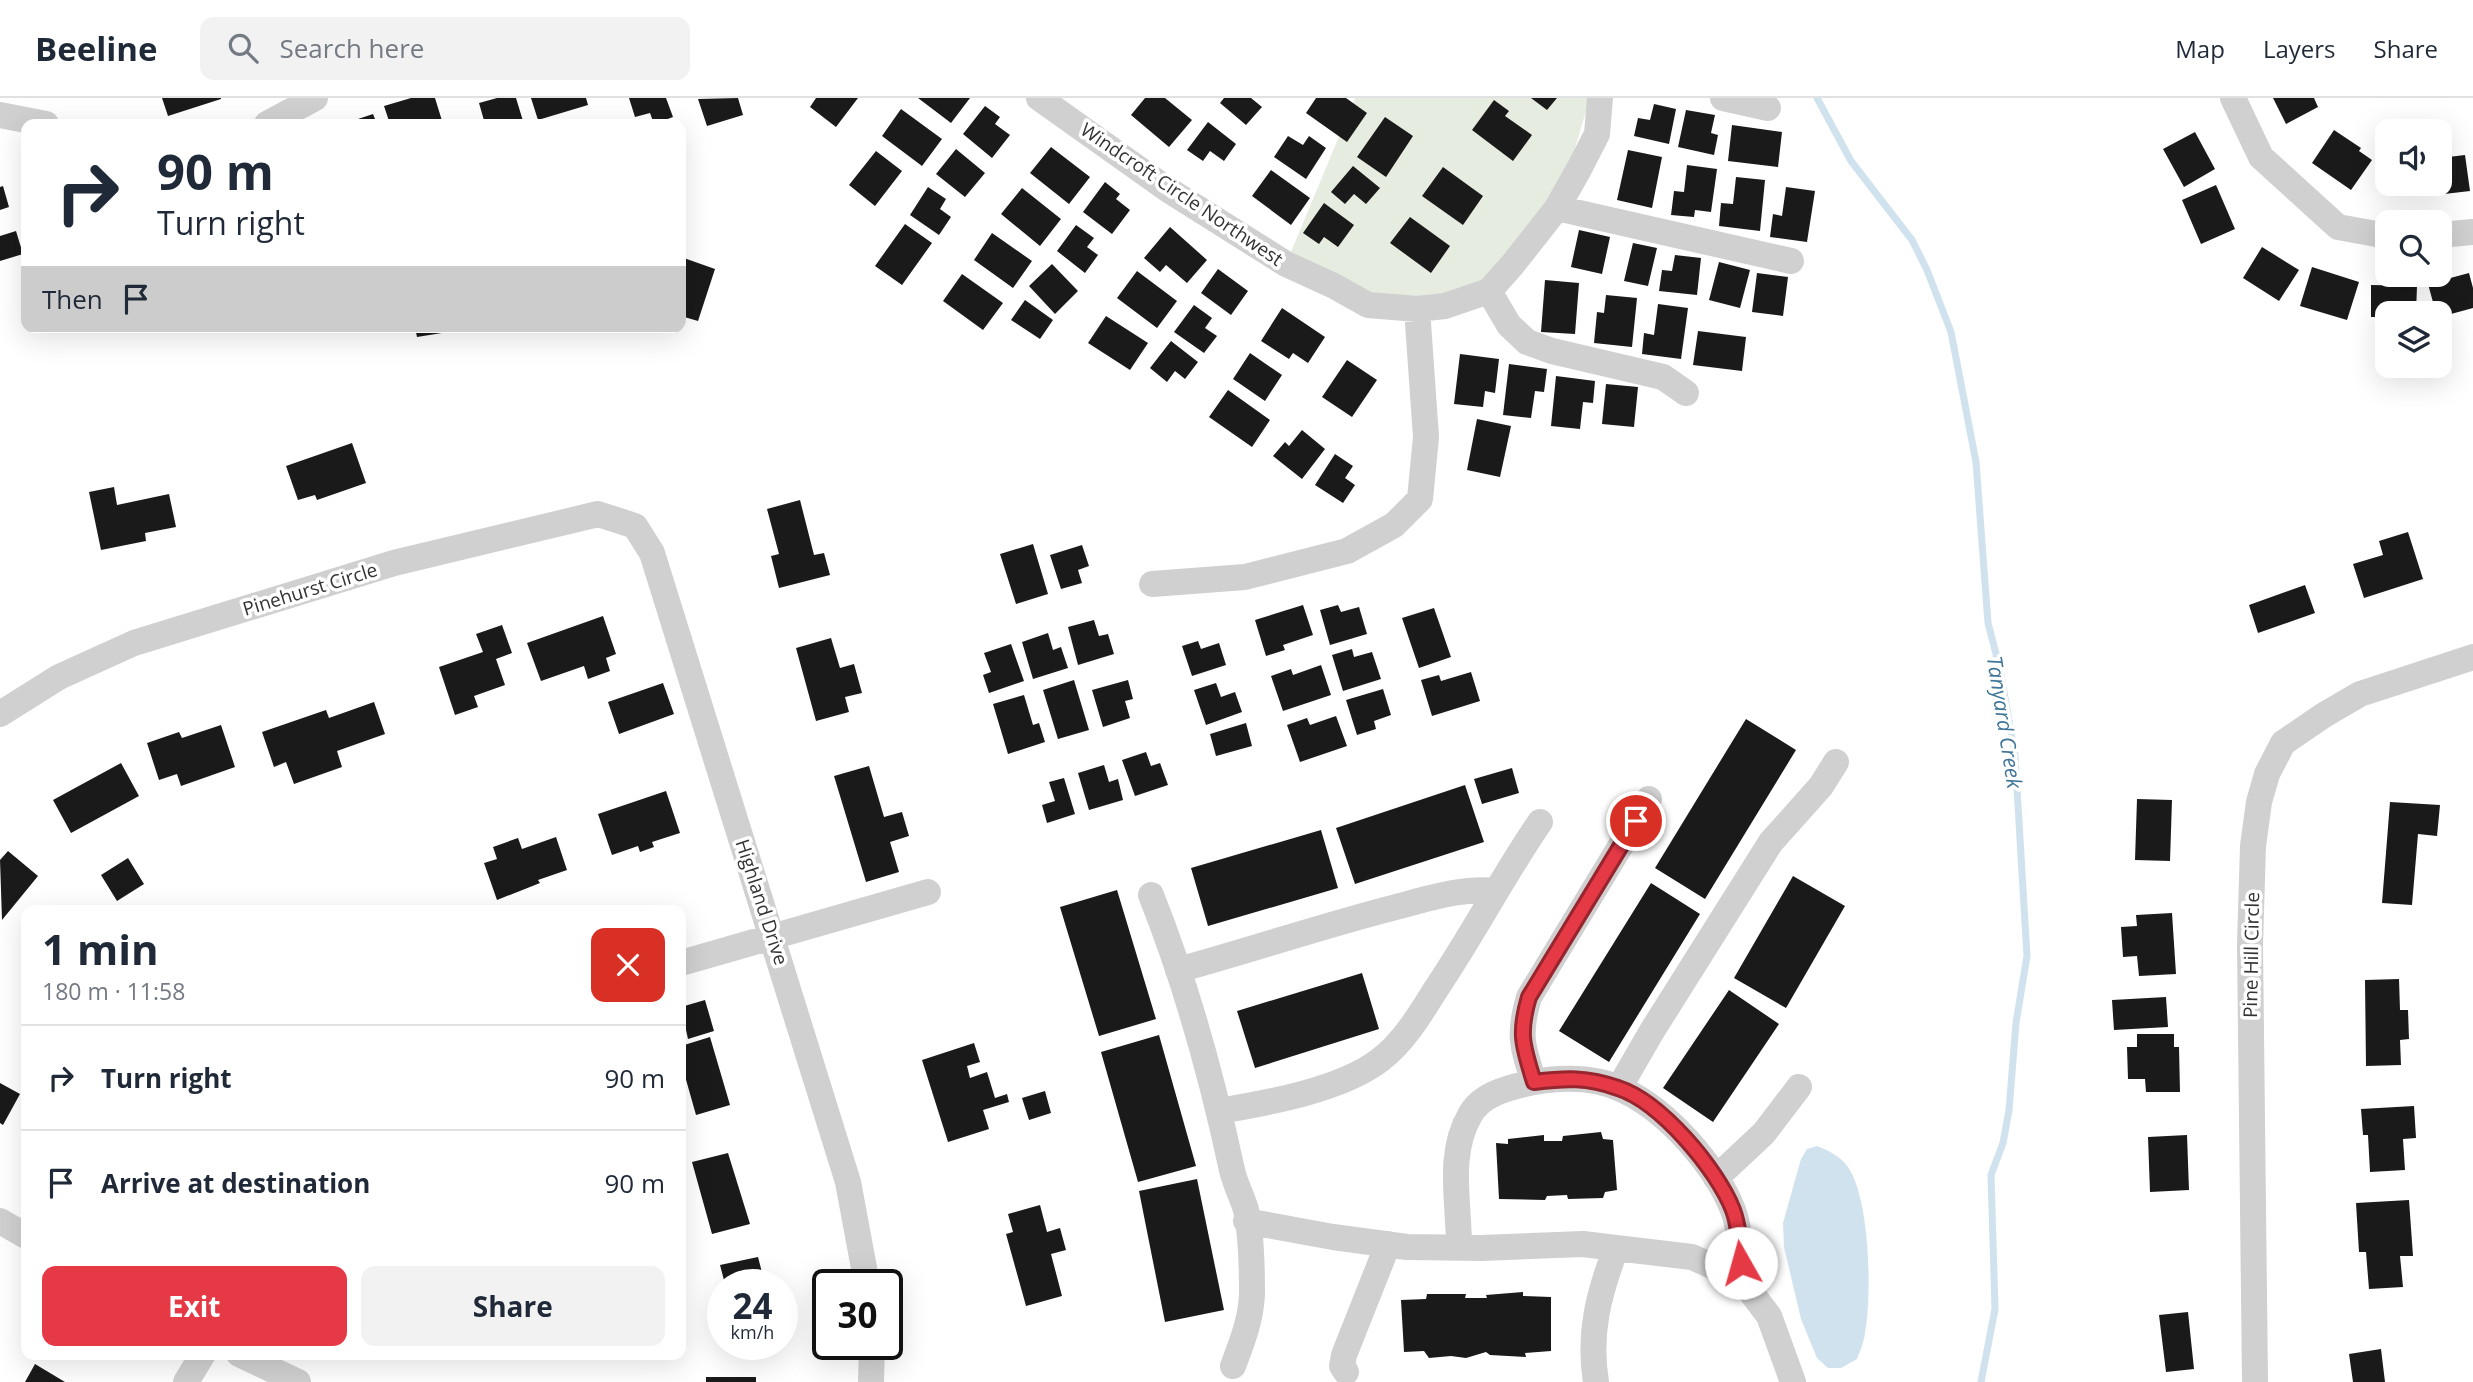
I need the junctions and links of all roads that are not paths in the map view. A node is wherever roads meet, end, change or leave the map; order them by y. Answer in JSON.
{"nodes":[{"id":1,"x":315,"y":98,"type":"edge"},
{"id":2,"x":1039,"y":98,"type":"edge"},
{"id":3,"x":1600,"y":98,"type":"edge"},
{"id":4,"x":1723,"y":98,"type":"edge"},
{"id":5,"x":2233,"y":98,"type":"edge"},
{"id":6,"x":1768,"y":108,"type":"dead end"},
{"id":7,"x":0,"y":115,"type":"edge"},
{"id":8,"x":21,"y":119,"type":"edge"},
{"id":9,"x":276,"y":119,"type":"edge"},
{"id":10,"x":1557,"y":208,"type":"junction"},
{"id":11,"x":2473,"y":232,"type":"edge"},
{"id":12,"x":2375,"y":234,"type":"edge"},
{"id":13,"x":2452,"y":234,"type":"edge"},
{"id":14,"x":1791,"y":261,"type":"dead end"},
{"id":15,"x":1489,"y":291,"type":"junction"},
{"id":16,"x":1417,"y":309,"type":"junction"},
{"id":17,"x":1686,"y":393,"type":"dead end"},
{"id":18,"x":635,"y":526,"type":"joint"},
{"id":19,"x":1152,"y":584,"type":"dead end"},
{"id":20,"x":2473,"y":657,"type":"edge"},
{"id":21,"x":0,"y":714,"type":"edge"},
{"id":22,"x":1836,"y":762,"type":"dead end"},
{"id":23,"x":1649,"y":799,"type":"dead end"},
{"id":24,"x":1540,"y":822,"type":"dead end"},
{"id":25,"x":1496,"y":891,"type":"junction"},
{"id":26,"x":928,"y":892,"type":"dead end"},
{"id":27,"x":1151,"y":895,"type":"dead end"},
{"id":28,"x":773,"y":936,"type":"junction"},
{"id":29,"x":686,"y":962,"type":"edge"},
{"id":30,"x":1178,"y":970,"type":"junction"},
{"id":31,"x":1534,"y":1082,"type":"junction"},
{"id":32,"x":1799,"y":1087,"type":"dead end"},
{"id":33,"x":1619,"y":1088,"type":"junction"},
{"id":34,"x":1219,"y":1111,"type":"junction"},
{"id":35,"x":1717,"y":1178,"type":"junction"},
{"id":36,"x":0,"y":1221,"type":"edge"},
{"id":37,"x":1246,"y":1221,"type":"junction"},
{"id":38,"x":21,"y":1233,"type":"edge"},
{"id":39,"x":1388,"y":1244,"type":"junction"},
{"id":40,"x":1459,"y":1246,"type":"junction"},
{"id":41,"x":1616,"y":1248,"type":"junction"},
{"id":42,"x":864,"y":1269,"type":"edge"},
{"id":43,"x":1741,"y":1279,"type":"junction"},
{"id":44,"x":199,"y":1360,"type":"edge"},
{"id":45,"x":252,"y":1360,"type":"edge"},
{"id":46,"x":872,"y":1360,"type":"edge"},
{"id":47,"x":1233,"y":1366,"type":"dead end"},
{"id":48,"x":1346,"y":1372,"type":"dead end"},
{"id":49,"x":186,"y":1382,"type":"edge"},
{"id":50,"x":298,"y":1382,"type":"edge"},
{"id":51,"x":871,"y":1382,"type":"edge"},
{"id":52,"x":1596,"y":1382,"type":"edge"},
{"id":53,"x":1793,"y":1382,"type":"edge"},
{"id":54,"x":2255,"y":1382,"type":"edge"}],
"edges":[{"from":1,"to":9,"type":"street"},
{"from":2,"to":16,"type":"street","name":"Windcroft Circle Northwest"},
{"from":3,"to":10,"type":"street","name":"Windcroft Circle Northwest"},
{"from":4,"to":6,"type":"street"},
{"from":5,"to":12,"type":"street"},
{"from":7,"to":8,"type":"street"},
{"from":10,"to":14,"type":"street"},
{"from":10,"to":15,"type":"street","name":"Windcroft Circle Northwest"},
{"from":11,"to":13,"type":"street"},
{"from":15,"to":16,"type":"street","name":"Windcroft Circle Northwest"},
{"from":15,"to":17,"type":"street"},
{"from":16,"to":19,"type":"street"},
{"from":18,"to":21,"type":"street","name":"Pinehurst Circle"},
{"from":18,"to":28,"type":"street","name":"Highland Drive"},
{"from":20,"to":54,"type":"street","name":"Pine Hill Circle"},
{"from":22,"to":33,"type":"street"},
{"from":23,"to":31,"type":"street"},
{"from":24,"to":25,"type":"street"},
{"from":25,"to":30,"type":"street"},
{"from":25,"to":34,"type":"street"},
{"from":26,"to":28,"type":"street"},
{"from":27,"to":30,"type":"street"},
{"from":28,"to":29,"type":"street"},
{"from":28,"to":42,"type":"street","name":"Highland Drive"},
{"from":30,"to":34,"type":"street"},
{"from":31,"to":33,"type":"street"},
{"from":31,"to":40,"type":"street"},
{"from":32,"to":35,"type":"street"},
{"from":33,"to":35,"type":"street"},
{"from":34,"to":37,"type":"street"},
{"from":35,"to":43,"type":"street"},
{"from":36,"to":38,"type":"street"},
{"from":37,"to":39,"type":"street"},
{"from":37,"to":47,"type":"street"},
{"from":39,"to":40,"type":"street"},
{"from":39,"to":48,"type":"street"},
{"from":40,"to":41,"type":"street"},
{"from":41,"to":43,"type":"street"},
{"from":41,"to":52,"type":"street"},
{"from":43,"to":53,"type":"street"},
{"from":44,"to":49,"type":"street"},
{"from":45,"to":50,"type":"street"},
{"from":46,"to":51,"type":"street"}]}
